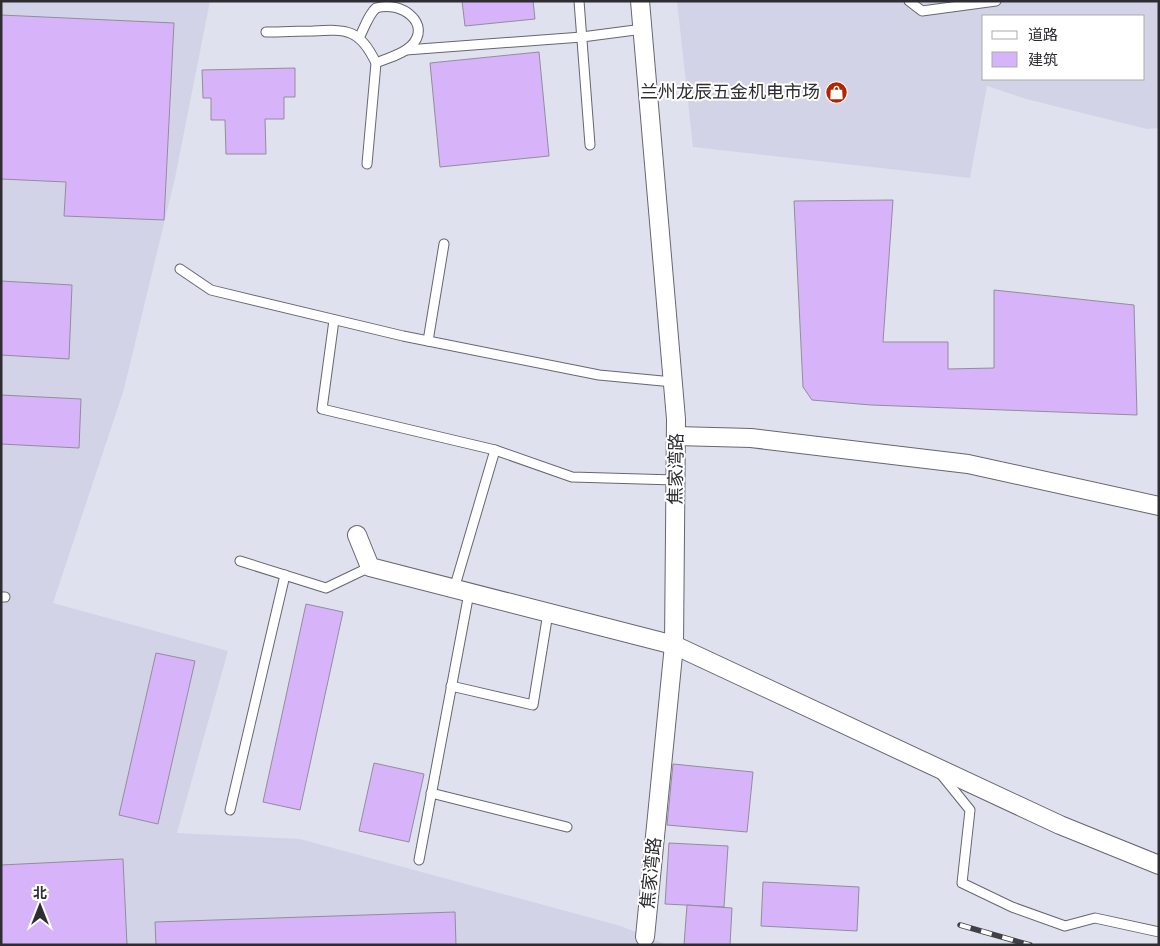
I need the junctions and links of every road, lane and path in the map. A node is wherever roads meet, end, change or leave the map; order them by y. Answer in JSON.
{"nodes":[{"id":1,"x":579,"y":1,"type":"edge"},
{"id":2,"x":640,"y":1,"type":"edge"},
{"id":3,"x":909,"y":1,"type":"edge"},
{"id":4,"x":996,"y":1,"type":"edge"},
{"id":5,"x":643,"y":29,"type":"junction"},
{"id":6,"x":266,"y":32,"type":"dead end"},
{"id":7,"x":582,"y":37,"type":"junction"},
{"id":8,"x":359,"y":38,"type":"junction"},
{"id":9,"x":406,"y":50,"type":"junction"},
{"id":10,"x":376,"y":63,"type":"junction"},
{"id":11,"x":590,"y":145,"type":"dead end"},
{"id":12,"x":367,"y":164,"type":"dead end"},
{"id":13,"x":444,"y":244,"type":"dead end"},
{"id":14,"x":180,"y":269,"type":"dead end"},
{"id":15,"x":334,"y":320,"type":"junction"},
{"id":16,"x":428,"y":341,"type":"junction"},
{"id":17,"x":673,"y":382,"type":"junction"},
{"id":18,"x":676,"y":436,"type":"junction"},
{"id":19,"x":495,"y":450,"type":"junction"},
{"id":20,"x":676,"y":480,"type":"junction"},
{"id":21,"x":1159,"y":506,"type":"edge"},
{"id":22,"x":357,"y":535,"type":"dead end"},
{"id":23,"x":240,"y":562,"type":"dead end"},
{"id":24,"x":370,"y":567,"type":"junction"},
{"id":25,"x":285,"y":575,"type":"junction"},
{"id":26,"x":462,"y":591,"type":"junction"},
{"id":27,"x":548,"y":613,"type":"junction"},
{"id":28,"x":674,"y":644,"type":"junction"},
{"id":29,"x":451,"y":686,"type":"junction"},
{"id":30,"x":935,"y":767,"type":"junction"},
{"id":31,"x":431,"y":793,"type":"junction"},
{"id":32,"x":230,"y":810,"type":"dead end"},
{"id":33,"x":567,"y":827,"type":"dead end"},
{"id":34,"x":419,"y":860,"type":"dead end"},
{"id":35,"x":1159,"y":865,"type":"edge"},
{"id":36,"x":1159,"y":932,"type":"edge"},
{"id":37,"x":644,"y":937,"type":"dead end"}],
"edges":[{"from":1,"to":7,"type":"lane"},
{"from":2,"to":5,"type":"street","name":"焦家湾路"},
{"from":3,"to":4,"type":"lane"},
{"from":5,"to":7,"type":"lane"},
{"from":5,"to":17,"type":"street","name":"焦家湾路"},
{"from":6,"to":8,"type":"lane"},
{"from":7,"to":9,"type":"lane"},
{"from":7,"to":11,"type":"lane"},
{"from":8,"to":9,"type":"lane"},
{"from":8,"to":10,"type":"lane"},
{"from":9,"to":10,"type":"lane"},
{"from":10,"to":12,"type":"lane"},
{"from":13,"to":16,"type":"lane"},
{"from":14,"to":15,"type":"lane"},
{"from":15,"to":16,"type":"lane"},
{"from":15,"to":19,"type":"lane"},
{"from":16,"to":17,"type":"lane"},
{"from":17,"to":18,"type":"street","name":"焦家湾路"},
{"from":18,"to":20,"type":"street","name":"焦家湾路"},
{"from":18,"to":21,"type":"street"},
{"from":19,"to":20,"type":"lane"},
{"from":19,"to":26,"type":"lane"},
{"from":20,"to":28,"type":"street","name":"焦家湾路"},
{"from":22,"to":24,"type":"street"},
{"from":23,"to":25,"type":"lane"},
{"from":24,"to":25,"type":"lane"},
{"from":24,"to":26,"type":"street"},
{"from":25,"to":32,"type":"lane"},
{"from":26,"to":27,"type":"street"},
{"from":26,"to":29,"type":"lane"},
{"from":27,"to":28,"type":"street"},
{"from":27,"to":29,"type":"lane"},
{"from":28,"to":30,"type":"street"},
{"from":28,"to":37,"type":"street","name":"焦家湾路"},
{"from":29,"to":31,"type":"lane"},
{"from":30,"to":35,"type":"street"},
{"from":30,"to":36,"type":"lane"},
{"from":31,"to":33,"type":"lane"},
{"from":31,"to":34,"type":"lane"}]}
